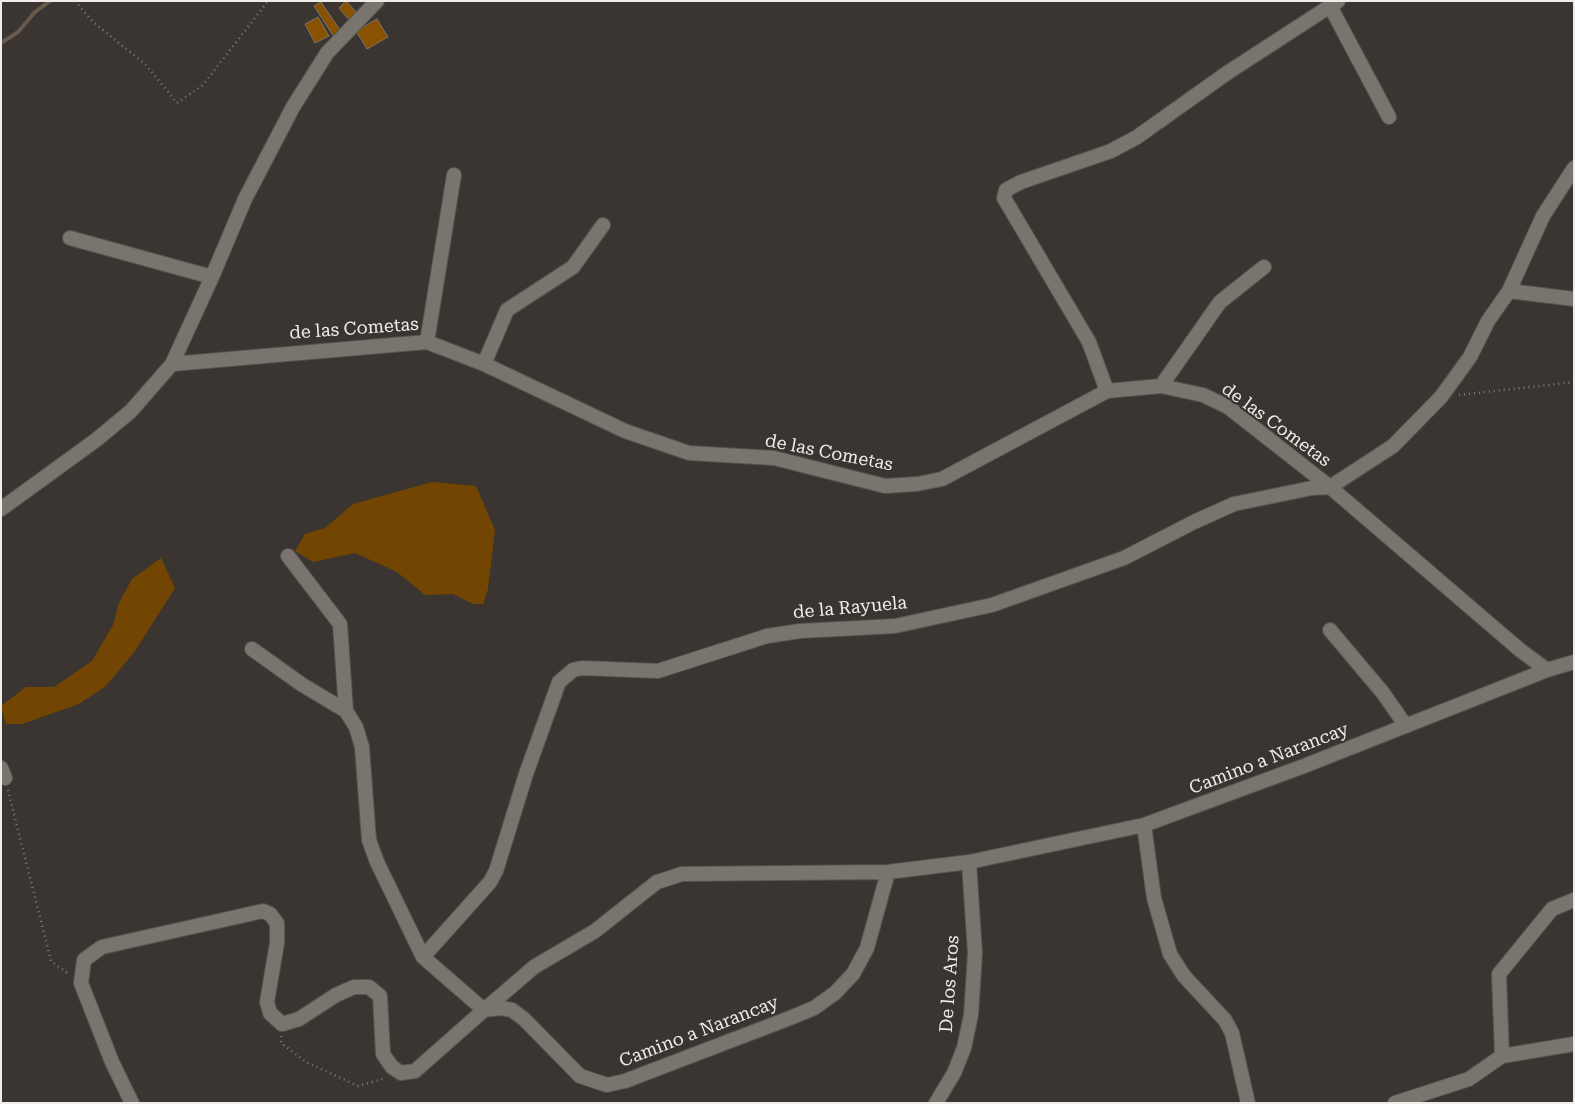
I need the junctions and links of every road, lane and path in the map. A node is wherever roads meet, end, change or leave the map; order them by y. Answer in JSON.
{"nodes":[{"id":1,"x":75,"y":1,"type":"edge"},
{"id":2,"x":268,"y":1,"type":"edge"},
{"id":3,"x":377,"y":1,"type":"edge"},
{"id":4,"x":1334,"y":4,"type":"edge"},
{"id":5,"x":1389,"y":117,"type":"dead end"},
{"id":6,"x":1574,"y":168,"type":"edge"},
{"id":7,"x":454,"y":175,"type":"dead end"},
{"id":8,"x":603,"y":225,"type":"dead end"},
{"id":9,"x":70,"y":238,"type":"dead end"},
{"id":10,"x":1264,"y":267,"type":"dead end"},
{"id":11,"x":212,"y":277,"type":"junction"},
{"id":12,"x":1509,"y":291,"type":"junction"},
{"id":13,"x":1574,"y":299,"type":"edge"},
{"id":14,"x":427,"y":342,"type":"junction"},
{"id":15,"x":172,"y":364,"type":"junction"},
{"id":16,"x":484,"y":364,"type":"junction"},
{"id":17,"x":1574,"y":382,"type":"edge"},
{"id":18,"x":1161,"y":386,"type":"junction"},
{"id":19,"x":1107,"y":391,"type":"junction"},
{"id":20,"x":1440,"y":397,"type":"junction"},
{"id":21,"x":1330,"y":487,"type":"junction"},
{"id":22,"x":1,"y":509,"type":"edge"},
{"id":23,"x":288,"y":556,"type":"dead end"},
{"id":24,"x":1330,"y":630,"type":"dead end"},
{"id":25,"x":252,"y":649,"type":"dead end"},
{"id":26,"x":1574,"y":662,"type":"edge"},
{"id":27,"x":1547,"y":670,"type":"junction"},
{"id":28,"x":346,"y":711,"type":"junction"},
{"id":29,"x":1406,"y":726,"type":"junction"},
{"id":30,"x":3,"y":773,"type":"edge"},
{"id":31,"x":1144,"y":825,"type":"junction"},
{"id":32,"x":969,"y":862,"type":"junction"},
{"id":33,"x":888,"y":872,"type":"junction"},
{"id":34,"x":1574,"y":900,"type":"edge"},
{"id":35,"x":423,"y":957,"type":"junction"},
{"id":36,"x":81,"y":983,"type":"junction"},
{"id":37,"x":484,"y":1010,"type":"junction"},
{"id":38,"x":282,"y":1024,"type":"junction"},
{"id":39,"x":1574,"y":1044,"type":"edge"},
{"id":40,"x":1502,"y":1056,"type":"junction"},
{"id":41,"x":401,"y":1073,"type":"junction"},
{"id":42,"x":132,"y":1103,"type":"edge"},
{"id":43,"x":936,"y":1103,"type":"edge"},
{"id":44,"x":1248,"y":1103,"type":"edge"},
{"id":45,"x":1396,"y":1103,"type":"edge"}],
"edges":[{"from":1,"to":2,"type":"path"},
{"from":3,"to":11,"type":"street"},
{"from":4,"to":5,"type":"street"},
{"from":4,"to":19,"type":"street"},
{"from":6,"to":12,"type":"street","name":"de la Rayuela"},
{"from":7,"to":14,"type":"street"},
{"from":8,"to":16,"type":"street"},
{"from":9,"to":11,"type":"street"},
{"from":10,"to":18,"type":"street"},
{"from":11,"to":15,"type":"street"},
{"from":12,"to":13,"type":"street"},
{"from":12,"to":20,"type":"street","name":"de la Rayuela"},
{"from":14,"to":15,"type":"street","name":"de las Cometas"},
{"from":14,"to":16,"type":"street","name":"de las Cometas"},
{"from":15,"to":22,"type":"street"},
{"from":16,"to":19,"type":"street","name":"de las Cometas"},
{"from":17,"to":20,"type":"path"},
{"from":18,"to":19,"type":"street","name":"de las Cometas"},
{"from":18,"to":21,"type":"street","name":"de las Cometas"},
{"from":20,"to":21,"type":"street","name":"de la Rayuela"},
{"from":21,"to":27,"type":"street","name":"de las Cometas"},
{"from":21,"to":35,"type":"street","name":"de la Rayuela"},
{"from":23,"to":28,"type":"street"},
{"from":24,"to":29,"type":"street"},
{"from":25,"to":28,"type":"street"},
{"from":26,"to":27,"type":"street","name":"Camino a Narancay"},
{"from":27,"to":29,"type":"street","name":"Camino a Narancay"},
{"from":28,"to":35,"type":"street"},
{"from":29,"to":31,"type":"street","name":"Camino a Narancay"},
{"from":30,"to":36,"type":"path"},
{"from":31,"to":32,"type":"street","name":"Camino a Narancay"},
{"from":31,"to":44,"type":"street"},
{"from":32,"to":33,"type":"street","name":"Camino a Narancay"},
{"from":32,"to":43,"type":"street","name":"De los Aros"},
{"from":33,"to":37,"type":"street","name":"Camino a Narancay"},
{"from":33,"to":37,"type":"street","name":"Camino a Narancay"},
{"from":34,"to":40,"type":"street"},
{"from":35,"to":37,"type":"street"},
{"from":36,"to":38,"type":"street"},
{"from":36,"to":42,"type":"street"},
{"from":37,"to":41,"type":"street"},
{"from":38,"to":41,"type":"path"},
{"from":38,"to":41,"type":"street"},
{"from":39,"to":40,"type":"street"},
{"from":40,"to":45,"type":"street"}]}
